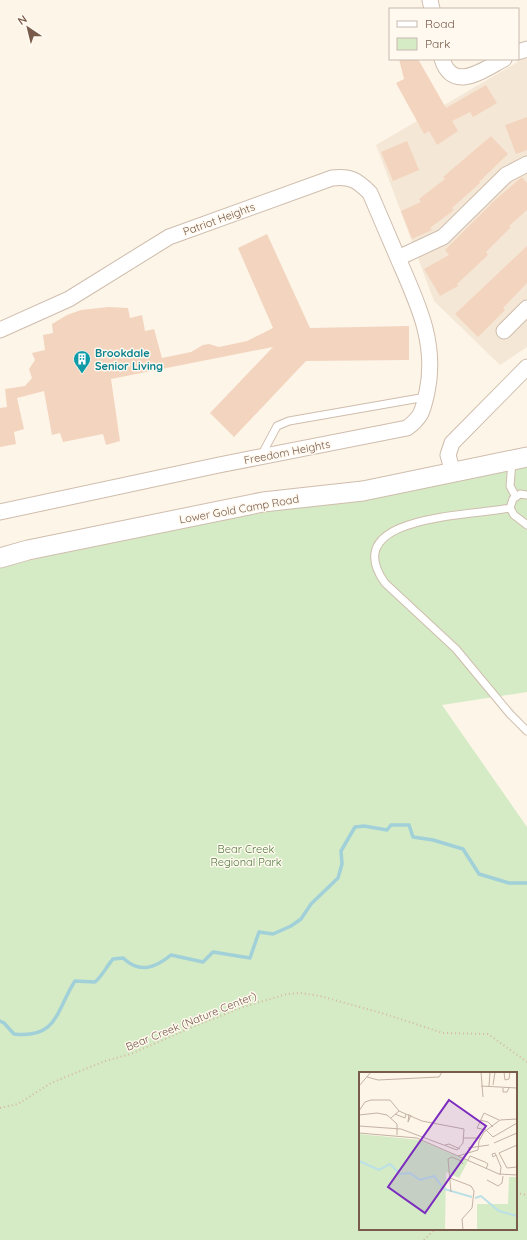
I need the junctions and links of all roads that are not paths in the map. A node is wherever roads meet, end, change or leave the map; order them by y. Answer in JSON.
{"nodes":[{"id":1,"x":443,"y":60,"type":"edge"},
{"id":2,"x":502,"y":60,"type":"edge"},
{"id":3,"x":527,"y":164,"type":"edge"},
{"id":4,"x":401,"y":264,"type":"junction"},
{"id":5,"x":527,"y":308,"type":"edge"},
{"id":6,"x":0,"y":330,"type":"edge"},
{"id":7,"x":504,"y":331,"type":"dead end"},
{"id":8,"x":527,"y":367,"type":"edge"},
{"id":9,"x":426,"y":397,"type":"junction"},
{"id":10,"x":261,"y":457,"type":"junction"},
{"id":11,"x":520,"y":458,"type":"edge"},
{"id":12,"x":453,"y":473,"type":"junction"},
{"id":13,"x":527,"y":495,"type":"edge"},
{"id":14,"x":516,"y":497,"type":"junction"},
{"id":15,"x":510,"y":508,"type":"junction"},
{"id":16,"x":0,"y":512,"type":"edge"},
{"id":17,"x":527,"y":525,"type":"edge"},
{"id":18,"x":0,"y":558,"type":"edge"},
{"id":19,"x":527,"y":730,"type":"edge"}],
"edges":[{"from":1,"to":2,"type":"street"},
{"from":3,"to":4,"type":"street"},
{"from":4,"to":6,"type":"street","name":"Patriot Heights"},
{"from":4,"to":9,"type":"street","name":"Freedom Heights"},
{"from":5,"to":7,"type":"street"},
{"from":8,"to":12,"type":"street"},
{"from":9,"to":10,"type":"lane"},
{"from":9,"to":10,"type":"street","name":"Freedom Heights"},
{"from":10,"to":16,"type":"street","name":"Freedom Heights"},
{"from":11,"to":12,"type":"street","name":"Lower Gold Camp Road"},
{"from":11,"to":14,"type":"lane"},
{"from":12,"to":18,"type":"street","name":"Lower Gold Camp Road"},
{"from":13,"to":14,"type":"lane"},
{"from":14,"to":15,"type":"lane"},
{"from":15,"to":17,"type":"lane"},
{"from":15,"to":19,"type":"lane"}]}
